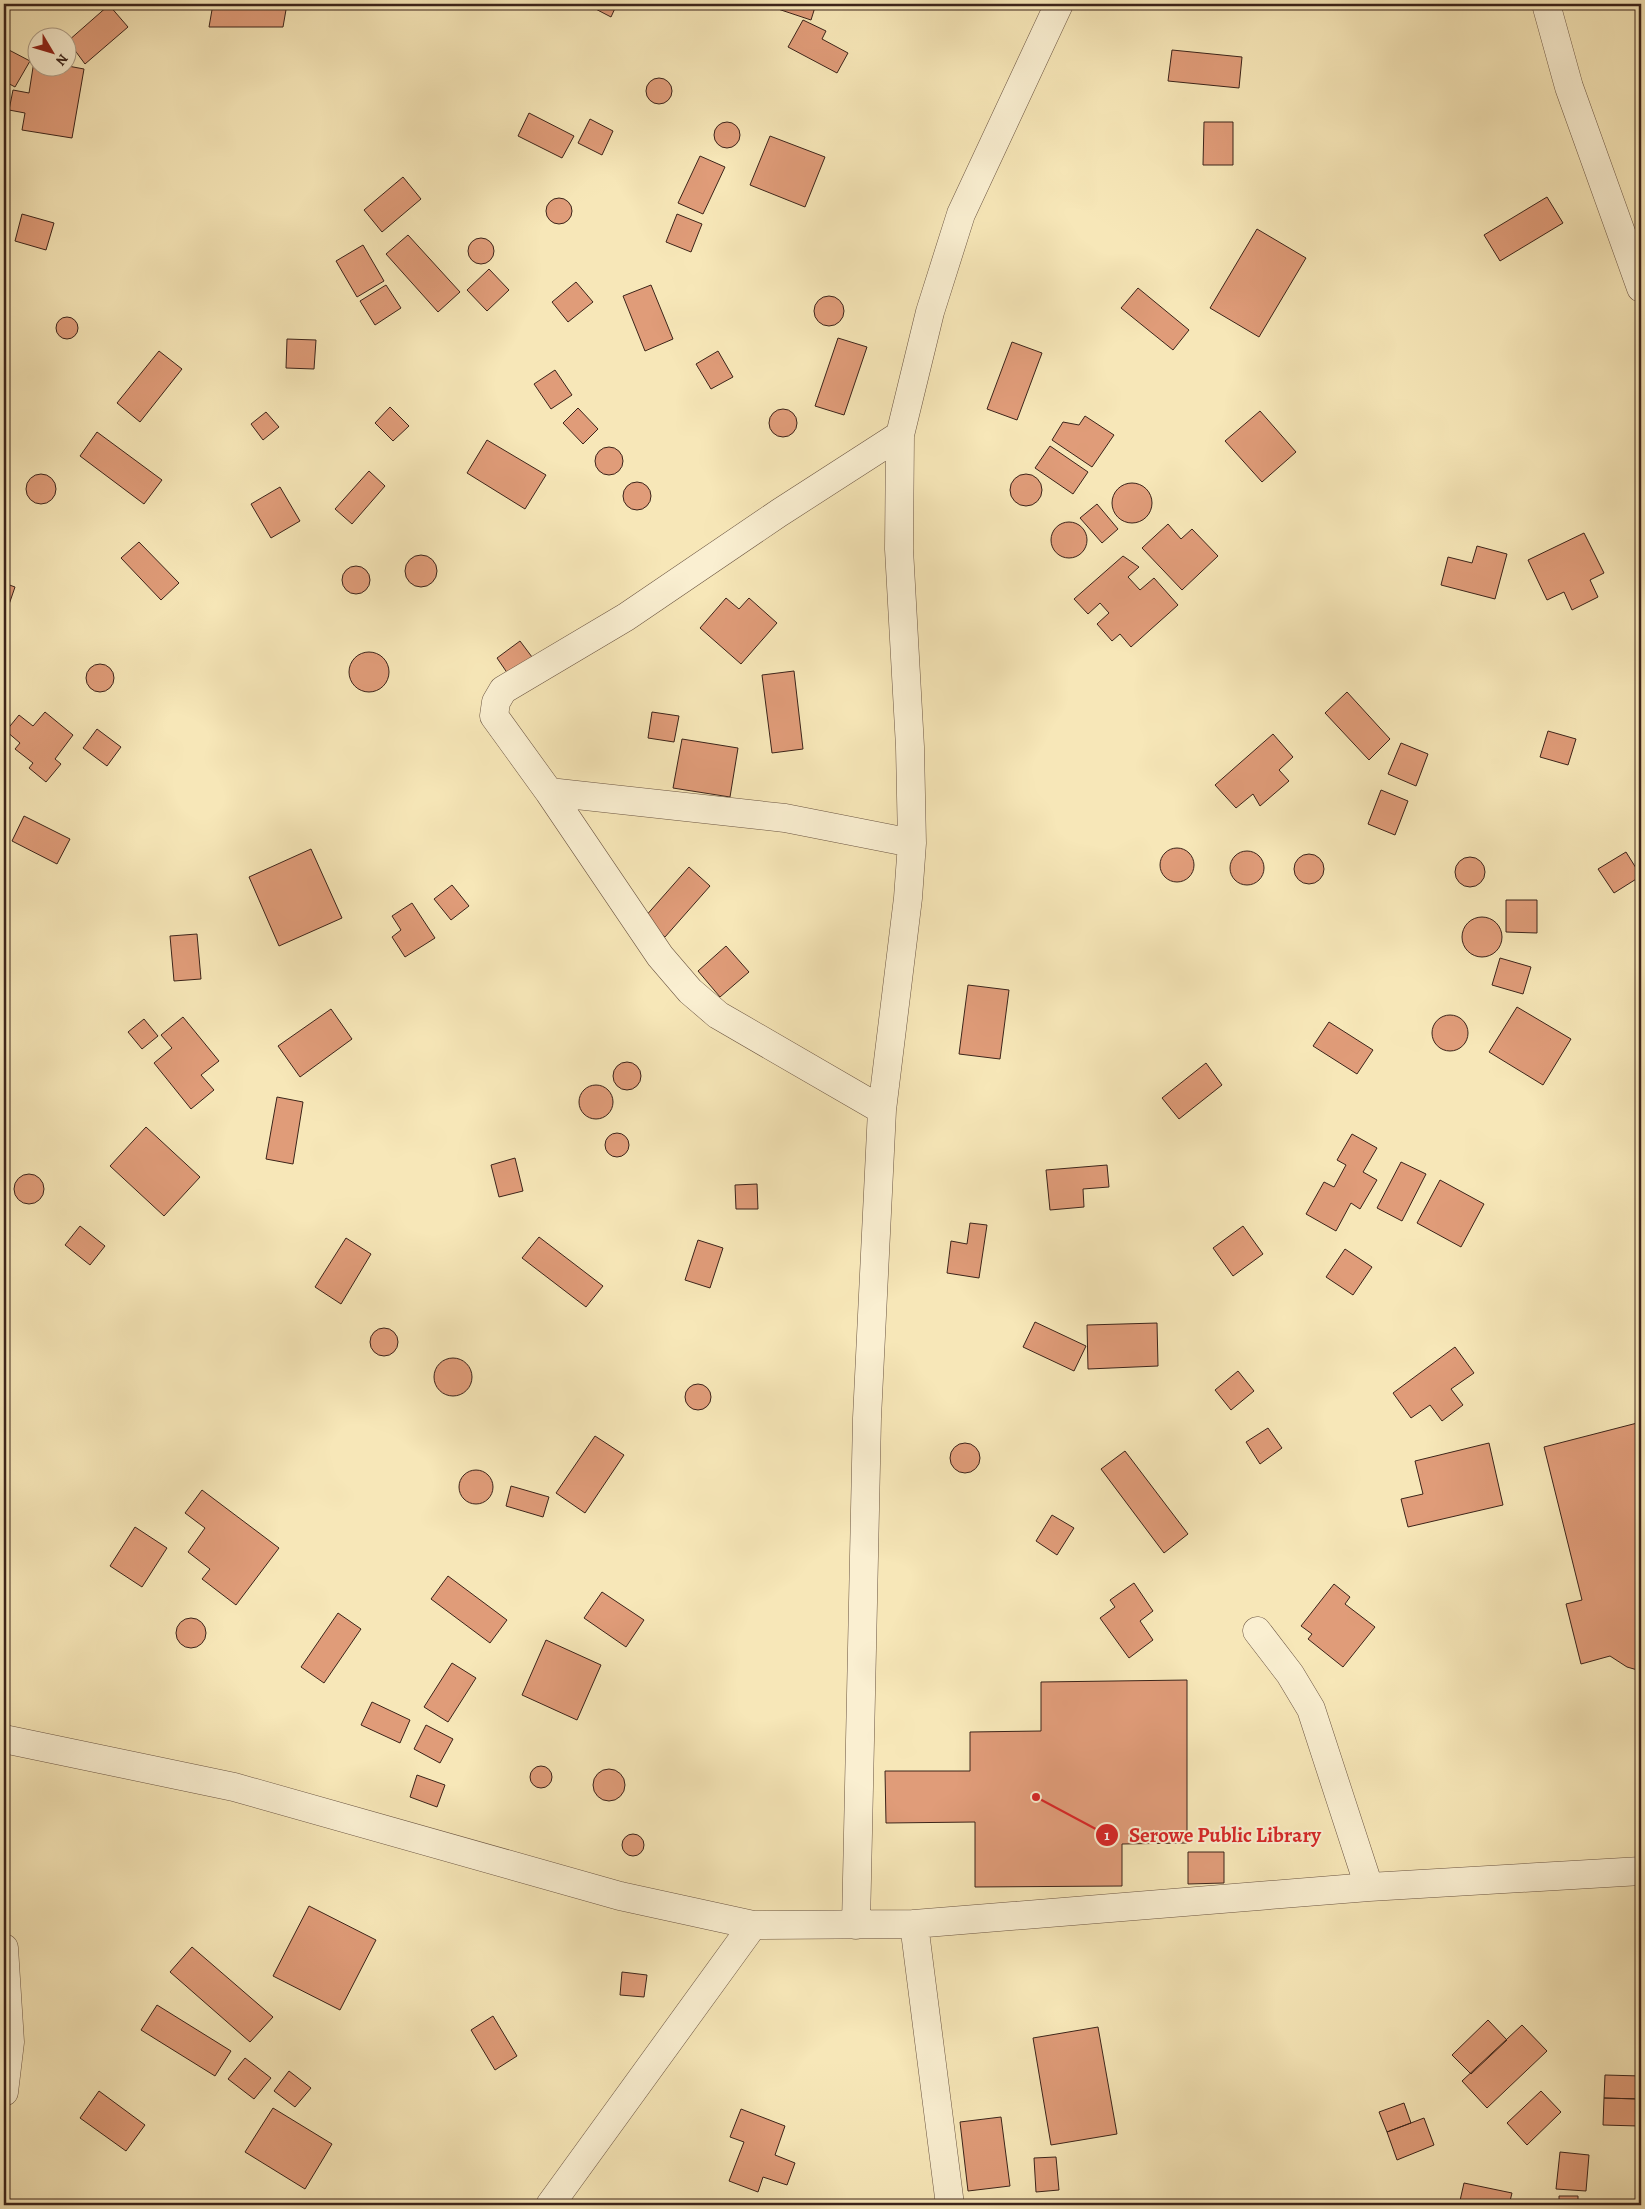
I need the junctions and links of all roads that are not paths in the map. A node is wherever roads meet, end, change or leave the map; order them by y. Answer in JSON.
{"nodes":[{"id":1,"x":1059,"y":4,"type":"edge"},
{"id":2,"x":1546,"y":4,"type":"edge"},
{"id":3,"x":1641,"y":288,"type":"edge"},
{"id":4,"x":900,"y":435,"type":"junction"},
{"id":5,"x":549,"y":792,"type":"junction"},
{"id":6,"x":912,"y":844,"type":"junction"},
{"id":7,"x":882,"y":1110,"type":"junction"},
{"id":8,"x":1257,"y":1630,"type":"dead end"},
{"id":9,"x":4,"y":1739,"type":"edge"},
{"id":10,"x":1641,"y":1871,"type":"edge"},
{"id":11,"x":1369,"y":1887,"type":"junction"},
{"id":12,"x":914,"y":1924,"type":"junction"},
{"id":13,"x":753,"y":1925,"type":"junction"},
{"id":14,"x":856,"y":1925,"type":"junction"},
{"id":15,"x":4,"y":1948,"type":"edge"},
{"id":16,"x":4,"y":2092,"type":"edge"},
{"id":17,"x":550,"y":2205,"type":"edge"},
{"id":18,"x":950,"y":2205,"type":"edge"}],
"edges":[{"from":1,"to":4,"type":"street"},
{"from":2,"to":3,"type":"street"},
{"from":4,"to":5,"type":"street"},
{"from":4,"to":6,"type":"street"},
{"from":5,"to":6,"type":"street"},
{"from":5,"to":7,"type":"street"},
{"from":6,"to":7,"type":"street"},
{"from":7,"to":14,"type":"street"},
{"from":8,"to":11,"type":"street"},
{"from":9,"to":13,"type":"street"},
{"from":10,"to":11,"type":"street"},
{"from":11,"to":12,"type":"street"},
{"from":12,"to":14,"type":"street"},
{"from":12,"to":18,"type":"street"},
{"from":13,"to":14,"type":"street"},
{"from":13,"to":17,"type":"street"},
{"from":15,"to":16,"type":"street"}]}
